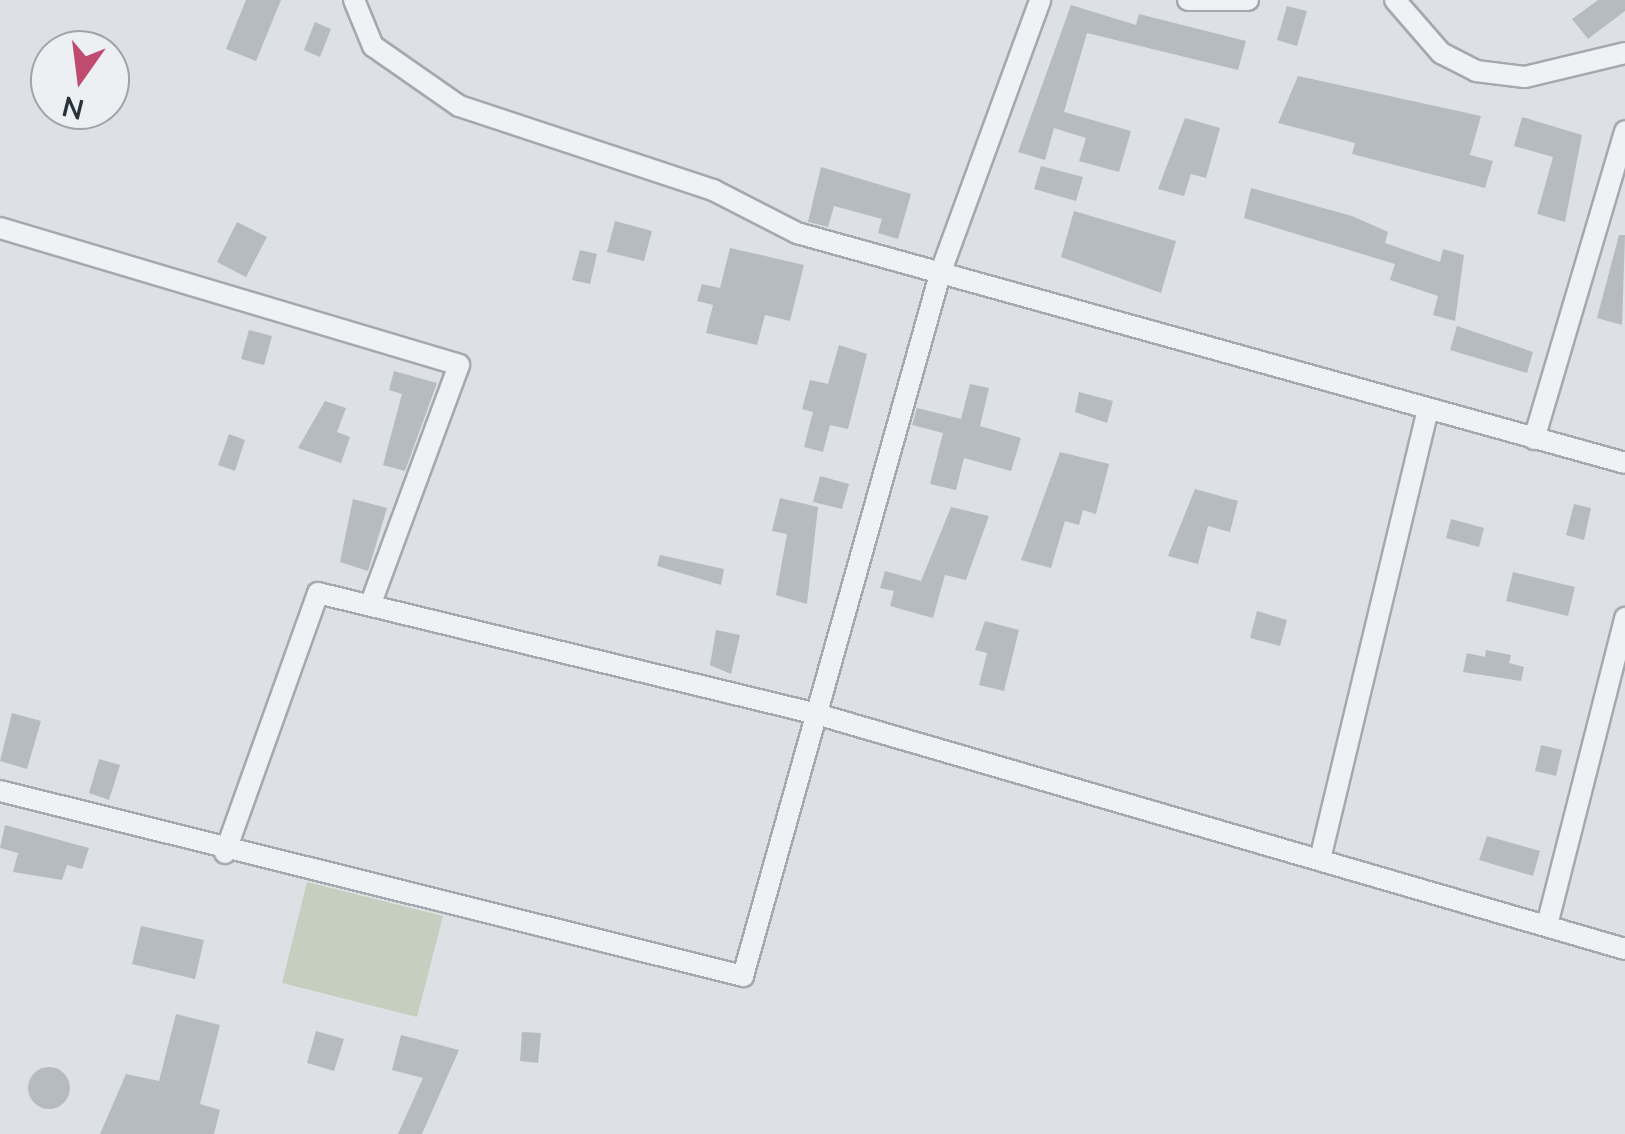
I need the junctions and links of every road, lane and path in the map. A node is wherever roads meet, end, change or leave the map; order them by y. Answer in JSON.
{"nodes":[{"id":1,"x":354,"y":0,"type":"edge"},
{"id":2,"x":1040,"y":0,"type":"edge"},
{"id":3,"x":1188,"y":0,"type":"edge"},
{"id":4,"x":1248,"y":0,"type":"edge"},
{"id":5,"x":1395,"y":0,"type":"edge"},
{"id":6,"x":1625,"y":53,"type":"edge"},
{"id":7,"x":1625,"y":131,"type":"edge"},
{"id":8,"x":0,"y":228,"type":"edge"},
{"id":9,"x":940,"y":274,"type":"junction"},
{"id":10,"x":1428,"y":410,"type":"junction"},
{"id":11,"x":1534,"y":439,"type":"junction"},
{"id":12,"x":1625,"y":463,"type":"edge"},
{"id":13,"x":370,"y":605,"type":"junction"},
{"id":14,"x":1625,"y":618,"type":"edge"},
{"id":15,"x":813,"y":713,"type":"junction"},
{"id":16,"x":0,"y":791,"type":"edge"},
{"id":17,"x":224,"y":853,"type":"junction"},
{"id":18,"x":1321,"y":855,"type":"junction"},
{"id":19,"x":1548,"y":921,"type":"junction"},
{"id":20,"x":1625,"y":950,"type":"edge"}],
"edges":[{"from":1,"to":9,"type":"street"},
{"from":2,"to":9,"type":"street"},
{"from":3,"to":4,"type":"street"},
{"from":5,"to":6,"type":"street"},
{"from":7,"to":11,"type":"street"},
{"from":8,"to":13,"type":"street"},
{"from":9,"to":10,"type":"street"},
{"from":9,"to":15,"type":"street"},
{"from":10,"to":11,"type":"street"},
{"from":10,"to":18,"type":"street"},
{"from":11,"to":12,"type":"street"},
{"from":13,"to":15,"type":"street"},
{"from":13,"to":17,"type":"street"},
{"from":14,"to":19,"type":"street"},
{"from":15,"to":17,"type":"street"},
{"from":15,"to":18,"type":"street"},
{"from":16,"to":17,"type":"street"},
{"from":18,"to":19,"type":"street"},
{"from":19,"to":20,"type":"street"}]}
